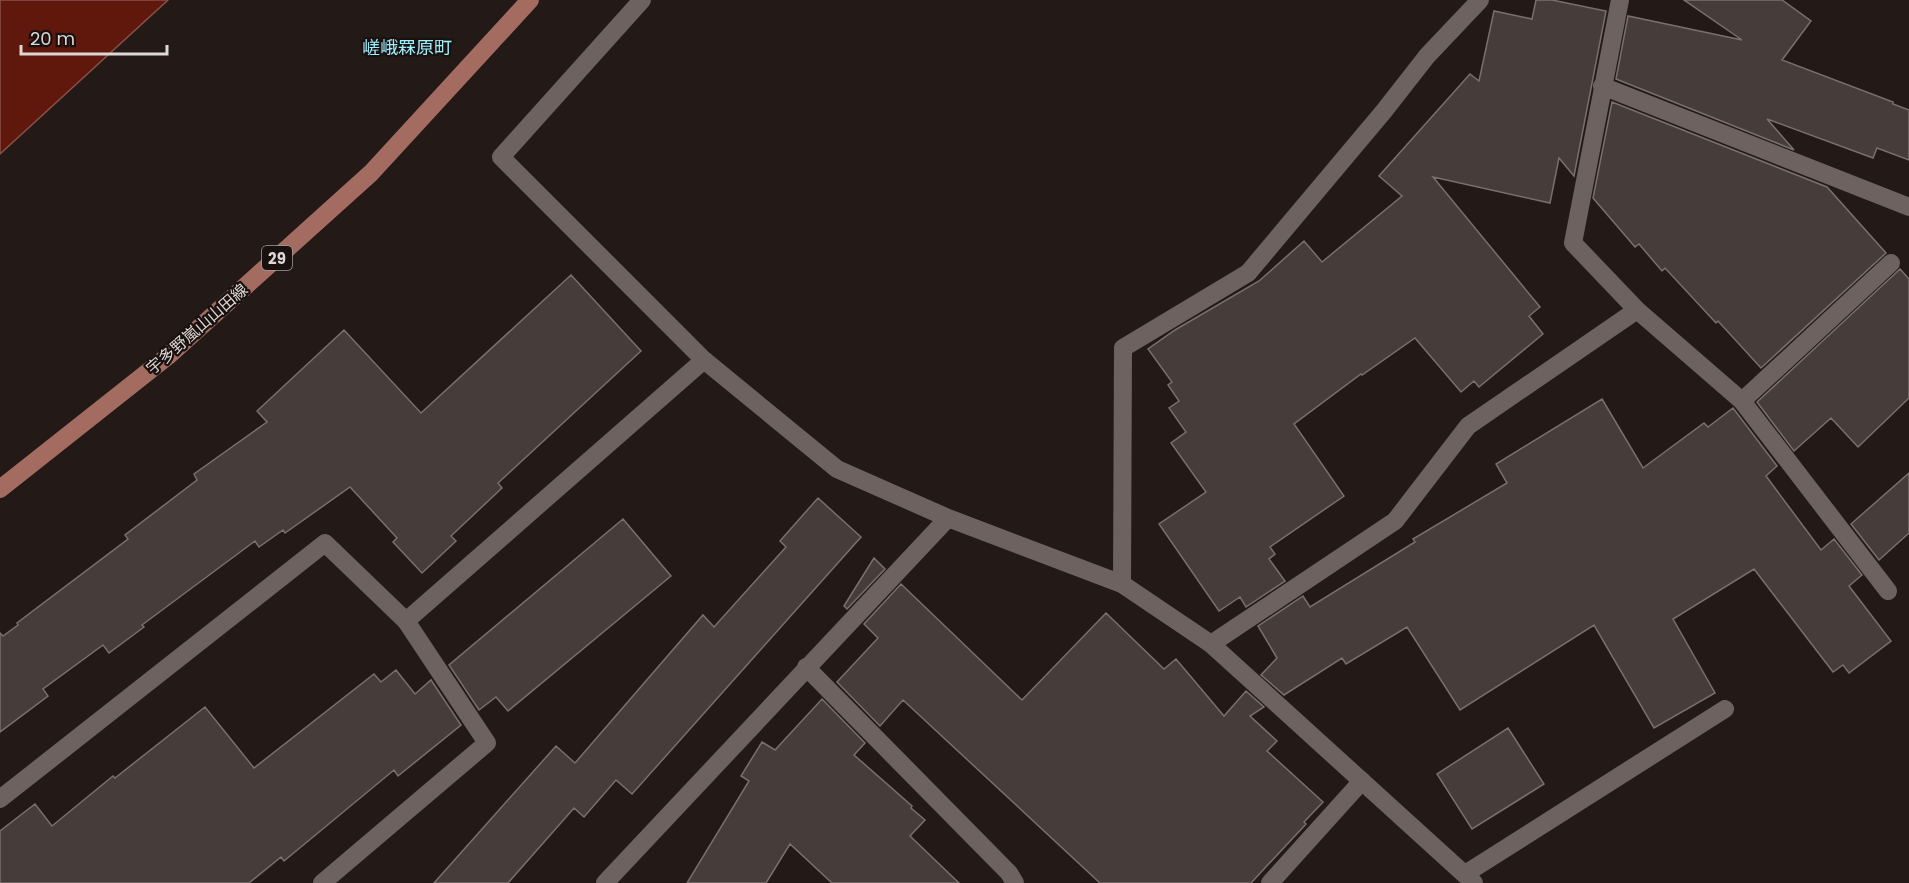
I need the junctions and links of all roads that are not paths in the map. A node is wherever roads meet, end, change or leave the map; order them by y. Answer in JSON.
{"nodes":[{"id":1,"x":530,"y":0,"type":"edge"},
{"id":2,"x":642,"y":0,"type":"edge"},
{"id":3,"x":1480,"y":0,"type":"edge"},
{"id":4,"x":1620,"y":0,"type":"edge"},
{"id":5,"x":1602,"y":87,"type":"junction"},
{"id":6,"x":1909,"y":207,"type":"edge"},
{"id":7,"x":1891,"y":263,"type":"dead end"},
{"id":8,"x":1637,"y":310,"type":"junction"},
{"id":9,"x":704,"y":360,"type":"junction"},
{"id":10,"x":1742,"y":401,"type":"junction"},
{"id":11,"x":0,"y":489,"type":"edge"},
{"id":12,"x":948,"y":518,"type":"junction"},
{"id":13,"x":1122,"y":584,"type":"junction"},
{"id":14,"x":1888,"y":591,"type":"dead end"},
{"id":15,"x":406,"y":621,"type":"junction"},
{"id":16,"x":1211,"y":644,"type":"junction"},
{"id":17,"x":806,"y":667,"type":"junction"},
{"id":18,"x":1725,"y":709,"type":"dead end"},
{"id":19,"x":1362,"y":781,"type":"junction"},
{"id":20,"x":0,"y":799,"type":"edge"},
{"id":21,"x":1470,"y":879,"type":"edge"},
{"id":22,"x":322,"y":883,"type":"edge"},
{"id":23,"x":605,"y":883,"type":"edge"},
{"id":24,"x":1015,"y":883,"type":"edge"},
{"id":25,"x":1270,"y":883,"type":"edge"}],
"edges":[{"from":1,"to":11,"type":"main road","name":"宇多野嵐山山田線","number":"29"},
{"from":2,"to":9,"type":"street"},
{"from":3,"to":13,"type":"street"},
{"from":4,"to":5,"type":"street"},
{"from":5,"to":6,"type":"street"},
{"from":5,"to":8,"type":"street"},
{"from":7,"to":10,"type":"street"},
{"from":8,"to":10,"type":"street"},
{"from":8,"to":16,"type":"street"},
{"from":9,"to":12,"type":"street"},
{"from":9,"to":15,"type":"street"},
{"from":10,"to":14,"type":"street"},
{"from":12,"to":13,"type":"street"},
{"from":12,"to":17,"type":"street"},
{"from":13,"to":16,"type":"street"},
{"from":15,"to":20,"type":"street"},
{"from":15,"to":22,"type":"street"},
{"from":16,"to":19,"type":"street"},
{"from":17,"to":23,"type":"street"},
{"from":17,"to":24,"type":"street"},
{"from":18,"to":21,"type":"street"},
{"from":19,"to":21,"type":"street"},
{"from":19,"to":25,"type":"street"}]}
